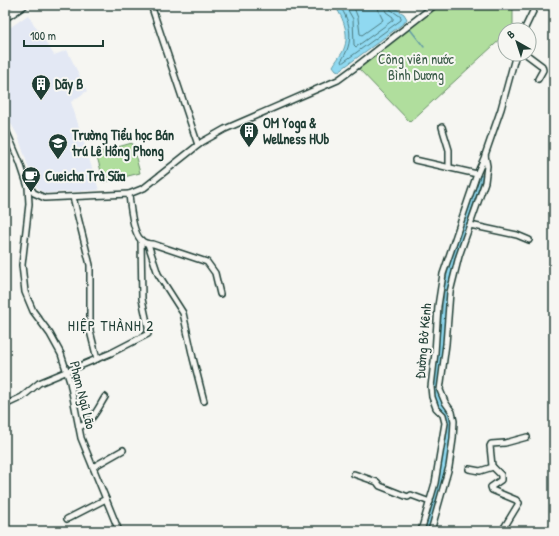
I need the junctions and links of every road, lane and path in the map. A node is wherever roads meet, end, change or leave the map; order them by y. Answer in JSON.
{"nodes":[{"id":1,"x":8,"y":5,"type":"edge"},
{"id":2,"x":23,"y":5,"type":"edge"},
{"id":3,"x":151,"y":5,"type":"edge"},
{"id":4,"x":435,"y":5,"type":"edge"},
{"id":5,"x":536,"y":5,"type":"edge"},
{"id":6,"x":5,"y":7,"type":"edge"},
{"id":7,"x":5,"y":17,"type":"edge"},
{"id":8,"x":528,"y":22,"type":"edge"},
{"id":9,"x":514,"y":62,"type":"edge"},
{"id":10,"x":537,"y":62,"type":"edge"},
{"id":11,"x":538,"y":78,"type":"dead end"},
{"id":12,"x":442,"y":127,"type":"dead end"},
{"id":13,"x":5,"y":128,"type":"edge"},
{"id":14,"x":198,"y":145,"type":"junction"},
{"id":15,"x":485,"y":155,"type":"junction"},
{"id":16,"x":415,"y":160,"type":"dead end"},
{"id":17,"x":449,"y":168,"type":"junction"},
{"id":18,"x":477,"y":174,"type":"junction"},
{"id":19,"x":26,"y":183,"type":"junction"},
{"id":20,"x":129,"y":194,"type":"junction"},
{"id":21,"x":73,"y":197,"type":"junction"},
{"id":22,"x":470,"y":225,"type":"junction"},
{"id":23,"x":141,"y":240,"type":"junction"},
{"id":24,"x":529,"y":240,"type":"dead end"},
{"id":25,"x":148,"y":244,"type":"junction"},
{"id":26,"x":220,"y":294,"type":"dead end"},
{"id":27,"x":97,"y":359,"type":"junction"},
{"id":28,"x":67,"y":371,"type":"junction"},
{"id":29,"x":105,"y":397,"type":"dead end"},
{"id":30,"x":204,"y":401,"type":"dead end"},
{"id":31,"x":5,"y":405,"type":"edge"},
{"id":32,"x":79,"y":428,"type":"junction"},
{"id":33,"x":527,"y":437,"type":"dead end"},
{"id":34,"x":123,"y":450,"type":"dead end"},
{"id":35,"x":94,"y":467,"type":"junction"},
{"id":36,"x":493,"y":467,"type":"junction"},
{"id":37,"x":470,"y":469,"type":"dead end"},
{"id":38,"x":354,"y":474,"type":"dead end"},
{"id":39,"x":106,"y":499,"type":"junction"},
{"id":40,"x":430,"y":502,"type":"junction"},
{"id":41,"x":66,"y":519,"type":"dead end"},
{"id":42,"x":119,"y":531,"type":"edge"},
{"id":43,"x":421,"y":531,"type":"edge"},
{"id":44,"x":431,"y":531,"type":"edge"},
{"id":45,"x":502,"y":531,"type":"edge"}],
"edges":[{"from":1,"to":6,"type":"highway"},
{"from":2,"to":7,"type":"highway"},
{"from":3,"to":14,"type":"street"},
{"from":4,"to":14,"type":"street"},
{"from":5,"to":8,"type":"street"},
{"from":9,"to":15,"type":"street","name":"Đường Bờ Kênh"},
{"from":10,"to":11,"type":"street"},
{"from":12,"to":17,"type":"street"},
{"from":13,"to":19,"type":"street","name":"Phạm Ngũ Lão"},
{"from":14,"to":20,"type":"street"},
{"from":15,"to":18,"type":"street","name":"Đường Bờ Kênh"},
{"from":15,"to":22,"type":"street"},
{"from":16,"to":17,"type":"street"},
{"from":17,"to":18,"type":"street"},
{"from":18,"to":40,"type":"street","name":"Đường Bờ Kênh"},
{"from":19,"to":21,"type":"street"},
{"from":19,"to":28,"type":"street","name":"Phạm Ngũ Lão"},
{"from":20,"to":21,"type":"street"},
{"from":20,"to":23,"type":"street"},
{"from":21,"to":27,"type":"street"},
{"from":22,"to":24,"type":"street"},
{"from":22,"to":44,"type":"street"},
{"from":23,"to":25,"type":"street"},
{"from":23,"to":27,"type":"street"},
{"from":25,"to":26,"type":"street"},
{"from":25,"to":30,"type":"street"},
{"from":27,"to":28,"type":"street"},
{"from":28,"to":31,"type":"street"},
{"from":28,"to":32,"type":"street","name":"Phạm Ngũ Lão"},
{"from":29,"to":32,"type":"street"},
{"from":32,"to":35,"type":"street","name":"Phạm Ngũ Lão"},
{"from":33,"to":36,"type":"street"},
{"from":34,"to":35,"type":"street"},
{"from":35,"to":39,"type":"street","name":"Phạm Ngũ Lão"},
{"from":36,"to":37,"type":"street"},
{"from":36,"to":45,"type":"street"},
{"from":38,"to":40,"type":"street"},
{"from":39,"to":41,"type":"street"},
{"from":39,"to":42,"type":"street","name":"Phạm Ngũ Lão"},
{"from":40,"to":43,"type":"street","name":"Đường Bờ Kênh"}]}
